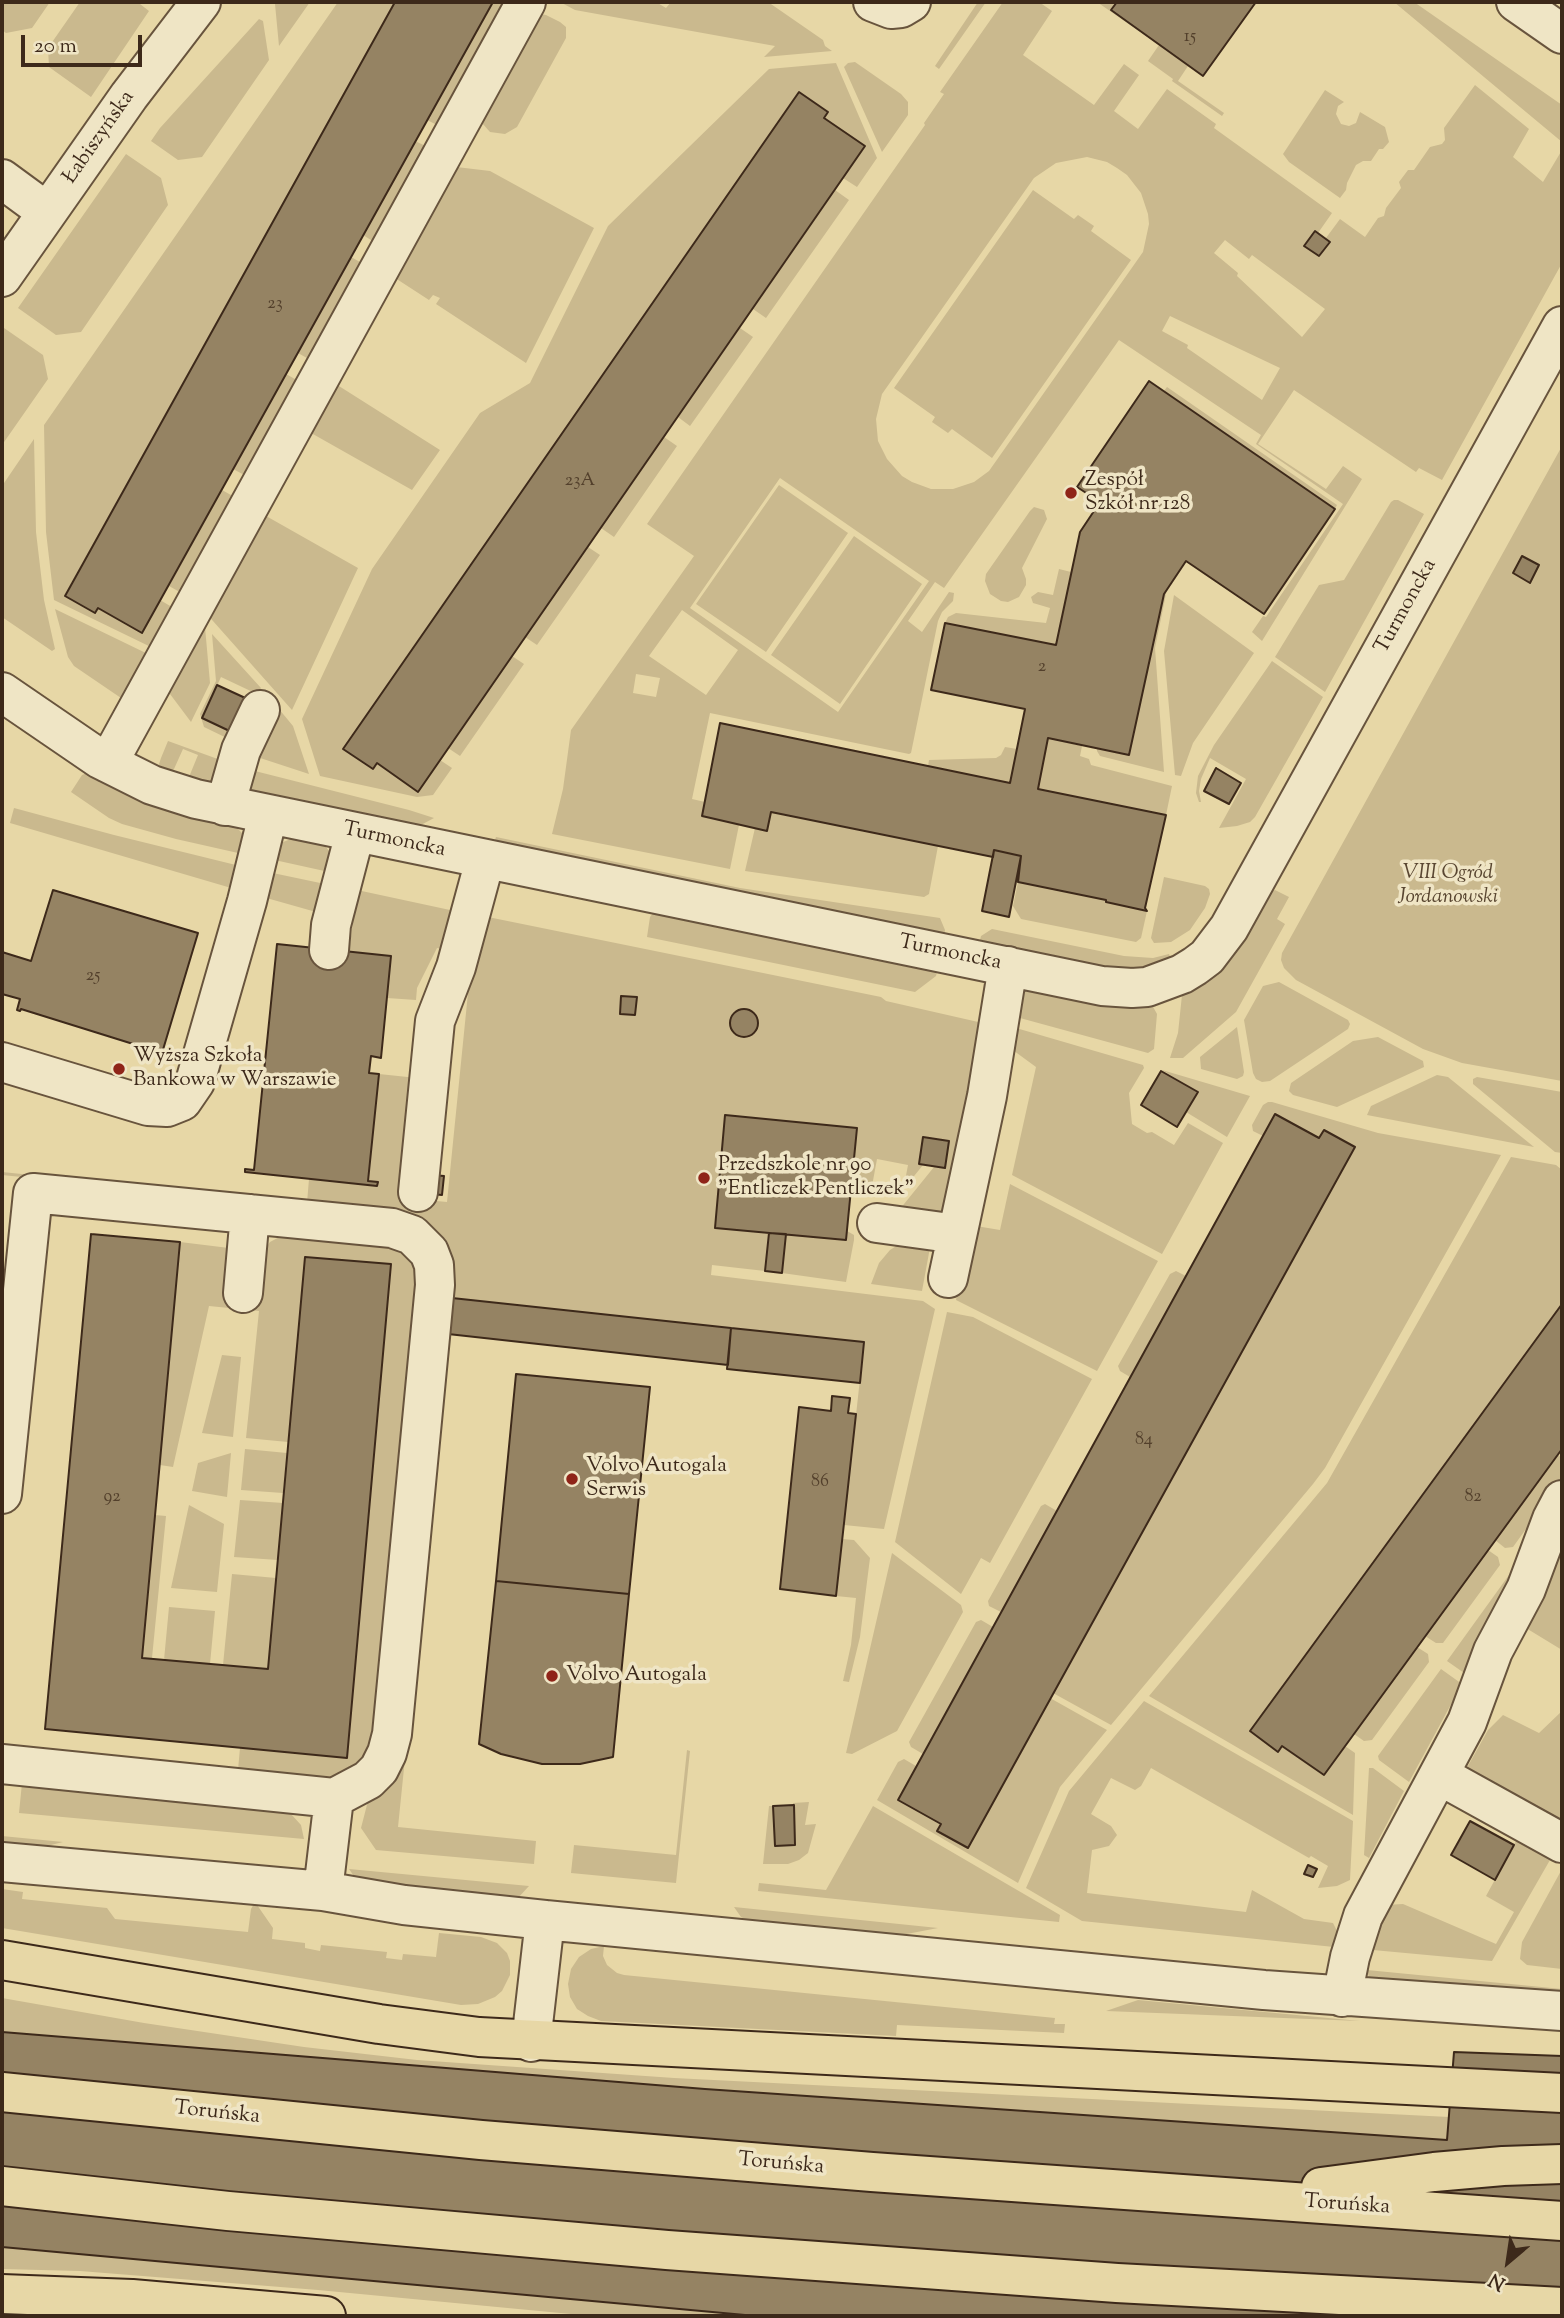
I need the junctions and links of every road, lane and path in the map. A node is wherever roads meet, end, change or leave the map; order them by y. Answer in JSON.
{"nodes":[{"id":1,"x":201,"y":2,"type":"edge"},
{"id":2,"x":526,"y":2,"type":"edge"},
{"id":3,"x":873,"y":2,"type":"edge"},
{"id":4,"x":911,"y":2,"type":"edge"},
{"id":5,"x":1527,"y":5,"type":"edge"},
{"id":6,"x":1562,"y":34,"type":"edge"},
{"id":7,"x":2,"y":179,"type":"edge"},
{"id":8,"x":47,"y":212,"type":"junction"},
{"id":9,"x":2,"y":277,"type":"edge"},
{"id":10,"x":1562,"y":326,"type":"edge"},
{"id":11,"x":2,"y":692,"type":"edge"},
{"id":12,"x":260,"y":710,"type":"dead end"},
{"id":13,"x":108,"y":763,"type":"junction"},
{"id":14,"x":225,"y":806,"type":"junction"},
{"id":15,"x":268,"y":816,"type":"junction"},
{"id":16,"x":355,"y":833,"type":"junction"},
{"id":17,"x":485,"y":860,"type":"junction"},
{"id":18,"x":329,"y":950,"type":"dead end"},
{"id":19,"x":1008,"y":967,"type":"junction"},
{"id":20,"x":2,"y":1062,"type":"edge"},
{"id":21,"x":418,"y":1192,"type":"dead end"},
{"id":22,"x":250,"y":1214,"type":"junction"},
{"id":23,"x":877,"y":1223,"type":"dead end"},
{"id":24,"x":957,"y":1234,"type":"junction"},
{"id":25,"x":948,"y":1278,"type":"dead end"},
{"id":26,"x":243,"y":1293,"type":"dead end"},
{"id":27,"x":2,"y":1494,"type":"edge"},
{"id":28,"x":1562,"y":1500,"type":"edge"},
{"id":29,"x":2,"y":1764,"type":"edge"},
{"id":30,"x":1438,"y":1775,"type":"junction"},
{"id":31,"x":334,"y":1798,"type":"junction"},
{"id":32,"x":1562,"y":1843,"type":"edge"},
{"id":33,"x":2,"y":1862,"type":"edge"},
{"id":34,"x":323,"y":1891,"type":"junction"},
{"id":35,"x":545,"y":1920,"type":"junction"},
{"id":36,"x":2,"y":1960,"type":"edge"},
{"id":37,"x":1342,"y":1997,"type":"junction"},
{"id":38,"x":1562,"y":2011,"type":"edge"},
{"id":39,"x":531,"y":2042,"type":"junction"},
{"id":40,"x":2,"y":2092,"type":"edge"},
{"id":41,"x":1562,"y":2093,"type":"edge"},
{"id":42,"x":1562,"y":2164,"type":"edge"},
{"id":43,"x":2,"y":2186,"type":"edge"},
{"id":44,"x":1187,"y":2195,"type":"junction"},
{"id":45,"x":1562,"y":2221,"type":"edge"},
{"id":46,"x":1274,"y":2292,"type":"junction"},
{"id":47,"x":2,"y":2294,"type":"edge"},
{"id":48,"x":1562,"y":2307,"type":"edge"},
{"id":49,"x":326,"y":2316,"type":"edge"},
{"id":50,"x":1466,"y":2316,"type":"edge"}],
"edges":[{"from":1,"to":8,"type":"street","name":"Łabiszyńska"},
{"from":2,"to":13,"type":"street"},
{"from":3,"to":4,"type":"street"},
{"from":5,"to":6,"type":"street"},
{"from":7,"to":8,"type":"street"},
{"from":8,"to":9,"type":"street","name":"Łabiszyńska"},
{"from":10,"to":19,"type":"street","name":"Turmoncka"},
{"from":11,"to":13,"type":"street","name":"Turmoncka"},
{"from":12,"to":14,"type":"street"},
{"from":13,"to":14,"type":"street","name":"Turmoncka"},
{"from":14,"to":15,"type":"street","name":"Turmoncka"},
{"from":15,"to":16,"type":"street","name":"Turmoncka"},
{"from":15,"to":20,"type":"street"},
{"from":16,"to":17,"type":"street","name":"Turmoncka"},
{"from":16,"to":18,"type":"street"},
{"from":17,"to":19,"type":"street","name":"Turmoncka"},
{"from":17,"to":21,"type":"street"},
{"from":19,"to":24,"type":"street"},
{"from":22,"to":26,"type":"street"},
{"from":22,"to":27,"type":"street"},
{"from":22,"to":31,"type":"street"},
{"from":23,"to":24,"type":"street"},
{"from":24,"to":25,"type":"street"},
{"from":28,"to":30,"type":"street"},
{"from":29,"to":31,"type":"street"},
{"from":30,"to":32,"type":"street"},
{"from":30,"to":37,"type":"street"},
{"from":31,"to":34,"type":"street"},
{"from":33,"to":34,"type":"street"},
{"from":34,"to":35,"type":"street"},
{"from":35,"to":37,"type":"street"},
{"from":35,"to":39,"type":"street"},
{"from":36,"to":39,"type":"main road"},
{"from":37,"to":38,"type":"street"},
{"from":39,"to":41,"type":"main road"},
{"from":40,"to":44,"type":"main road","name":"Toruńska"},
{"from":42,"to":44,"type":"main road"},
{"from":43,"to":46,"type":"main road"},
{"from":44,"to":45,"type":"main road","name":"Toruńska"},
{"from":46,"to":48,"type":"main road"},
{"from":46,"to":50,"type":"main road"},
{"from":47,"to":49,"type":"main road"}]}
